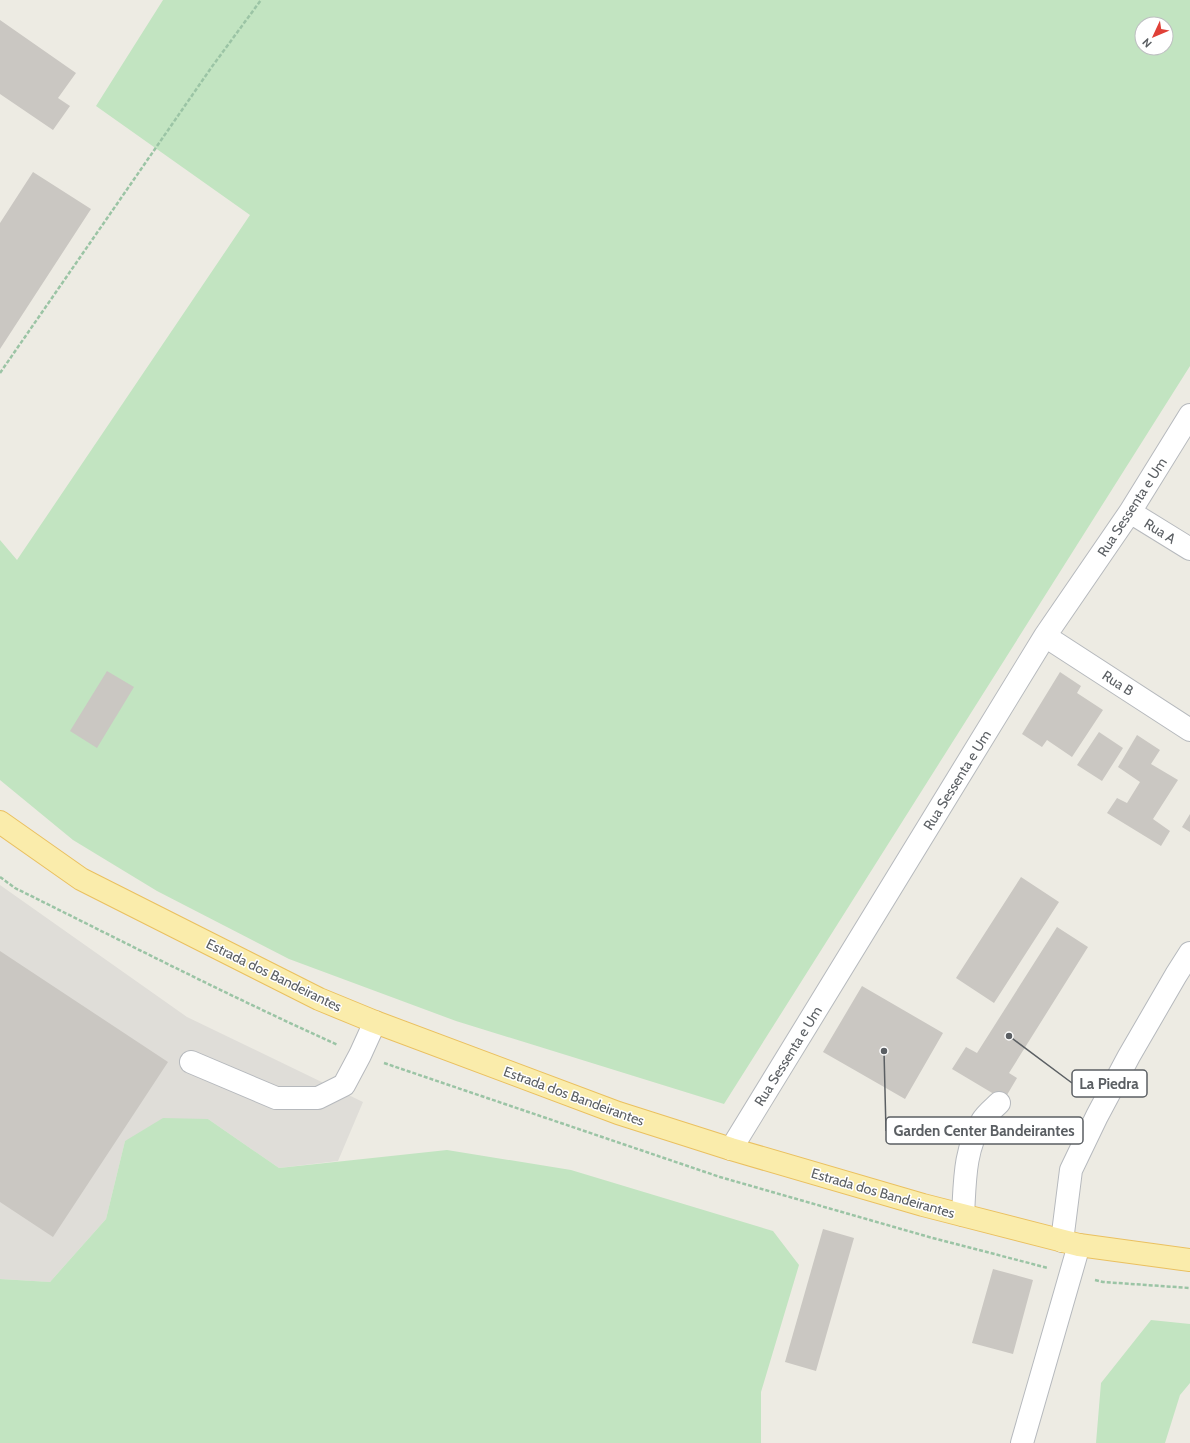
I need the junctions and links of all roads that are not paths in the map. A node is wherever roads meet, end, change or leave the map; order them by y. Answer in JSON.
{"nodes":[{"id":1,"x":1190,"y":414,"type":"edge"},
{"id":2,"x":1130,"y":512,"type":"junction"},
{"id":3,"x":1190,"y":550,"type":"edge"},
{"id":4,"x":1045,"y":636,"type":"junction"},
{"id":5,"x":1190,"y":730,"type":"edge"},
{"id":6,"x":0,"y":822,"type":"edge"},
{"id":7,"x":1190,"y":953,"type":"edge"},
{"id":8,"x":375,"y":1022,"type":"junction"},
{"id":9,"x":191,"y":1062,"type":"dead end"},
{"id":10,"x":1000,"y":1103,"type":"dead end"},
{"id":11,"x":731,"y":1149,"type":"junction"},
{"id":12,"x":963,"y":1215,"type":"junction"},
{"id":13,"x":1071,"y":1243,"type":"junction"},
{"id":14,"x":1190,"y":1260,"type":"edge"},
{"id":15,"x":1022,"y":1443,"type":"edge"}],
"edges":[{"from":1,"to":2,"type":"street","name":"Rua Sessenta e Um"},
{"from":2,"to":3,"type":"street","name":"Rua A"},
{"from":2,"to":4,"type":"street","name":"Rua Sessenta e Um"},
{"from":4,"to":5,"type":"street","name":"Rua B"},
{"from":4,"to":11,"type":"street","name":"Rua Sessenta e Um"},
{"from":6,"to":8,"type":"main road","name":"Estrada dos Bandeirantes"},
{"from":7,"to":13,"type":"street"},
{"from":8,"to":9,"type":"street"},
{"from":8,"to":11,"type":"main road","name":"Estrada dos Bandeirantes"},
{"from":10,"to":12,"type":"street"},
{"from":11,"to":12,"type":"main road","name":"Estrada dos Bandeirantes"},
{"from":12,"to":13,"type":"main road","name":"Estrada dos Bandeirantes"},
{"from":13,"to":14,"type":"main road","name":"Estrada dos Bandeirantes"},
{"from":13,"to":15,"type":"street"}]}
